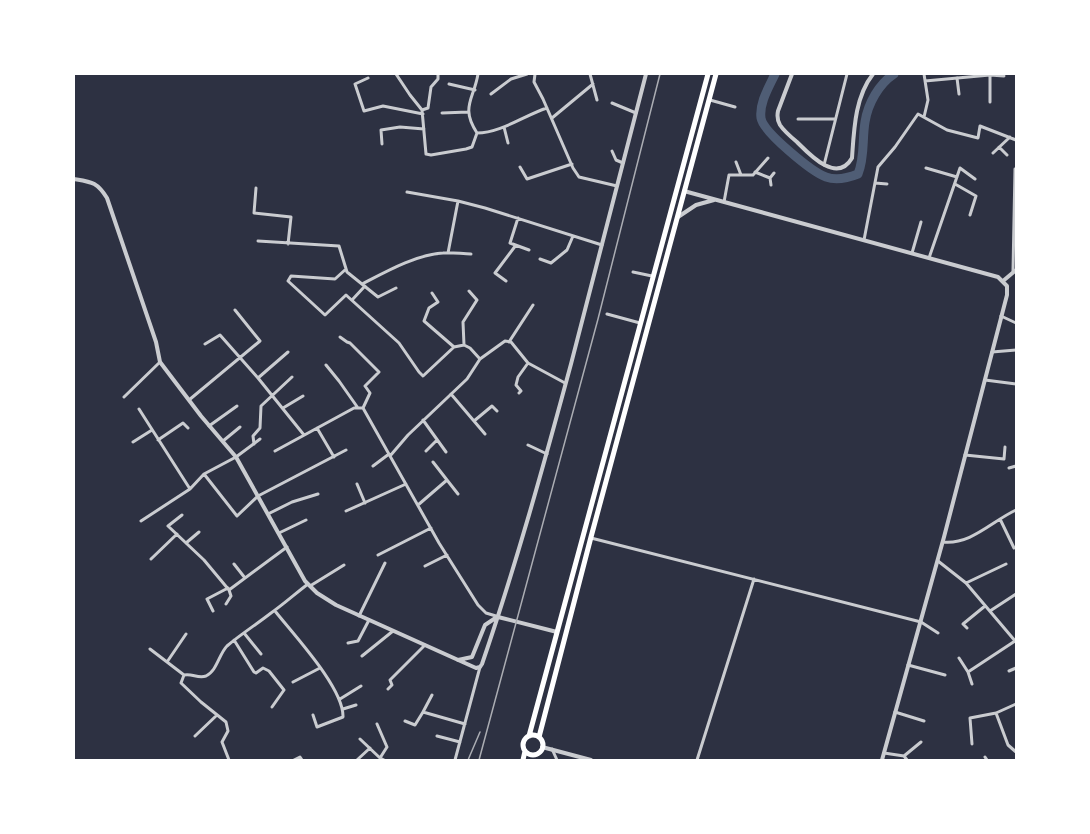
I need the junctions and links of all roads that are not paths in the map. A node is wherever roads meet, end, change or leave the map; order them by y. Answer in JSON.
{"nodes":[{"id":1,"x":396,"y":74,"type":"edge"},
{"id":2,"x":438,"y":74,"type":"edge"},
{"id":3,"x":478,"y":74,"type":"edge"},
{"id":4,"x":527,"y":74,"type":"edge"},
{"id":5,"x":535,"y":74,"type":"edge"},
{"id":6,"x":590,"y":74,"type":"edge"},
{"id":7,"x":646,"y":74,"type":"edge"},
{"id":8,"x":708,"y":74,"type":"edge"},
{"id":9,"x":716,"y":74,"type":"edge"},
{"id":10,"x":792,"y":74,"type":"edge"},
{"id":11,"x":847,"y":74,"type":"edge"},
{"id":12,"x":873,"y":74,"type":"edge"},
{"id":13,"x":924,"y":74,"type":"edge"},
{"id":14,"x":990,"y":75,"type":"junction"},
{"id":15,"x":1004,"y":76,"type":"dead end"},
{"id":16,"x":368,"y":78,"type":"dead end"},
{"id":17,"x":957,"y":78,"type":"junction"},
{"id":18,"x":925,"y":81,"type":"junction"},
{"id":19,"x":449,"y":84,"type":"dead end"},
{"id":20,"x":593,"y":84,"type":"junction"},
{"id":21,"x":475,"y":90,"type":"junction"},
{"id":22,"x":491,"y":94,"type":"dead end"},
{"id":23,"x":958,"y":94,"type":"dead end"},
{"id":24,"x":709,"y":99,"type":"junction"},
{"id":25,"x":597,"y":100,"type":"dead end"},
{"id":26,"x":990,"y":102,"type":"dead end"},
{"id":27,"x":612,"y":103,"type":"dead end"},
{"id":28,"x":735,"y":107,"type":"dead end"},
{"id":29,"x":547,"y":108,"type":"junction"},
{"id":30,"x":423,"y":112,"type":"junction"},
{"id":31,"x":468,"y":112,"type":"junction"},
{"id":32,"x":442,"y":113,"type":"dead end"},
{"id":33,"x":636,"y":113,"type":"junction"},
{"id":34,"x":924,"y":117,"type":"junction"},
{"id":35,"x":552,"y":118,"type":"junction"},
{"id":36,"x":798,"y":119,"type":"dead end"},
{"id":37,"x":835,"y":119,"type":"junction"},
{"id":38,"x":504,"y":128,"type":"junction"},
{"id":39,"x":424,"y":129,"type":"junction"},
{"id":40,"x":477,"y":133,"type":"junction"},
{"id":41,"x":1010,"y":137,"type":"junction"},
{"id":42,"x":1017,"y":140,"type":"edge"},
{"id":43,"x":508,"y":143,"type":"dead end"},
{"id":44,"x":382,"y":144,"type":"dead end"},
{"id":45,"x":999,"y":147,"type":"junction"},
{"id":46,"x":612,"y":151,"type":"dead end"},
{"id":47,"x":993,"y":153,"type":"dead end"},
{"id":48,"x":1007,"y":155,"type":"dead end"},
{"id":49,"x":768,"y":158,"type":"dead end"},
{"id":50,"x":736,"y":162,"type":"dead end"},
{"id":51,"x":623,"y":163,"type":"junction"},
{"id":52,"x":572,"y":164,"type":"junction"},
{"id":53,"x":824,"y":165,"type":"junction"},
{"id":54,"x":520,"y":167,"type":"dead end"},
{"id":55,"x":926,"y":168,"type":"dead end"},
{"id":56,"x":1015,"y":169,"type":"edge"},
{"id":57,"x":755,"y":172,"type":"junction"},
{"id":58,"x":774,"y":173,"type":"dead end"},
{"id":59,"x":741,"y":175,"type":"junction"},
{"id":60,"x":957,"y":177,"type":"junction"},
{"id":61,"x":770,"y":178,"type":"junction"},
{"id":62,"x":74,"y":179,"type":"edge"},
{"id":63,"x":975,"y":179,"type":"dead end"},
{"id":64,"x":875,"y":183,"type":"junction"},
{"id":65,"x":771,"y":184,"type":"dead end"},
{"id":66,"x":887,"y":184,"type":"dead end"},
{"id":67,"x":955,"y":184,"type":"junction"},
{"id":68,"x":617,"y":186,"type":"junction"},
{"id":69,"x":256,"y":188,"type":"dead end"},
{"id":70,"x":684,"y":191,"type":"junction"},
{"id":71,"x":407,"y":192,"type":"dead end"},
{"id":72,"x":718,"y":200,"type":"junction"},
{"id":73,"x":458,"y":201,"type":"junction"},
{"id":74,"x":724,"y":202,"type":"junction"},
{"id":75,"x":1016,"y":210,"type":"edge"},
{"id":76,"x":970,"y":215,"type":"dead end"},
{"id":77,"x":518,"y":218,"type":"junction"},
{"id":78,"x":677,"y":218,"type":"junction"},
{"id":79,"x":921,"y":222,"type":"dead end"},
{"id":80,"x":1015,"y":232,"type":"edge"},
{"id":81,"x":573,"y":236,"type":"junction"},
{"id":82,"x":864,"y":240,"type":"junction"},
{"id":83,"x":258,"y":241,"type":"dead end"},
{"id":84,"x":288,"y":244,"type":"junction"},
{"id":85,"x":516,"y":245,"type":"junction"},
{"id":86,"x":602,"y":245,"type":"junction"},
{"id":87,"x":529,"y":250,"type":"dead end"},
{"id":88,"x":448,"y":253,"type":"junction"},
{"id":89,"x":912,"y":253,"type":"junction"},
{"id":90,"x":471,"y":254,"type":"dead end"},
{"id":91,"x":929,"y":258,"type":"junction"},
{"id":92,"x":540,"y":259,"type":"dead end"},
{"id":93,"x":346,"y":269,"type":"junction"},
{"id":94,"x":633,"y":272,"type":"dead end"},
{"id":95,"x":1015,"y":272,"type":"edge"},
{"id":96,"x":653,"y":276,"type":"junction"},
{"id":97,"x":506,"y":281,"type":"dead end"},
{"id":98,"x":1003,"y":281,"type":"junction"},
{"id":99,"x":363,"y":285,"type":"junction"},
{"id":100,"x":396,"y":288,"type":"dead end"},
{"id":101,"x":469,"y":291,"type":"dead end"},
{"id":102,"x":432,"y":293,"type":"dead end"},
{"id":103,"x":352,"y":300,"type":"junction"},
{"id":104,"x":533,"y":305,"type":"dead end"},
{"id":105,"x":235,"y":310,"type":"dead end"},
{"id":106,"x":608,"y":314,"type":"dead end"},
{"id":107,"x":1001,"y":316,"type":"junction"},
{"id":108,"x":640,"y":323,"type":"junction"},
{"id":109,"x":1017,"y":323,"type":"edge"},
{"id":110,"x":340,"y":337,"type":"dead end"},
{"id":111,"x":509,"y":342,"type":"junction"},
{"id":112,"x":205,"y":344,"type":"dead end"},
{"id":113,"x":464,"y":345,"type":"junction"},
{"id":114,"x":454,"y":347,"type":"junction"},
{"id":115,"x":1017,"y":350,"type":"edge"},
{"id":116,"x":288,"y":352,"type":"dead end"},
{"id":117,"x":992,"y":352,"type":"junction"},
{"id":118,"x":240,"y":357,"type":"junction"},
{"id":119,"x":480,"y":359,"type":"junction"},
{"id":120,"x":160,"y":362,"type":"junction"},
{"id":121,"x":528,"y":363,"type":"junction"},
{"id":122,"x":326,"y":365,"type":"dead end"},
{"id":123,"x":292,"y":377,"type":"dead end"},
{"id":124,"x":258,"y":378,"type":"junction"},
{"id":125,"x":985,"y":380,"type":"junction"},
{"id":126,"x":624,"y":382,"type":"junction"},
{"id":127,"x":566,"y":383,"type":"junction"},
{"id":128,"x":1017,"y":384,"type":"edge"},
{"id":129,"x":631,"y":385,"type":"junction"},
{"id":130,"x":519,"y":393,"type":"dead end"},
{"id":131,"x":272,"y":394,"type":"junction"},
{"id":132,"x":451,"y":394,"type":"junction"},
{"id":133,"x":303,"y":396,"type":"dead end"},
{"id":134,"x":124,"y":398,"type":"dead end"},
{"id":135,"x":189,"y":400,"type":"junction"},
{"id":136,"x":237,"y":406,"type":"dead end"},
{"id":137,"x":283,"y":408,"type":"junction"},
{"id":138,"x":358,"y":408,"type":"junction"},
{"id":139,"x":363,"y":408,"type":"junction"},
{"id":140,"x":139,"y":409,"type":"dead end"},
{"id":141,"x":497,"y":411,"type":"dead end"},
{"id":142,"x":423,"y":420,"type":"junction"},
{"id":143,"x":474,"y":421,"type":"junction"},
{"id":144,"x":209,"y":426,"type":"junction"},
{"id":145,"x":240,"y":426,"type":"dead end"},
{"id":146,"x":188,"y":428,"type":"dead end"},
{"id":147,"x":317,"y":428,"type":"junction"},
{"id":148,"x":152,"y":430,"type":"junction"},
{"id":149,"x":485,"y":434,"type":"dead end"},
{"id":150,"x":304,"y":435,"type":"junction"},
{"id":151,"x":260,"y":439,"type":"dead end"},
{"id":152,"x":158,"y":440,"type":"junction"},
{"id":153,"x":437,"y":440,"type":"junction"},
{"id":154,"x":223,"y":441,"type":"junction"},
{"id":155,"x":133,"y":442,"type":"dead end"},
{"id":156,"x":254,"y":444,"type":"junction"},
{"id":157,"x":528,"y":445,"type":"dead end"},
{"id":158,"x":1005,"y":447,"type":"dead end"},
{"id":159,"x":346,"y":450,"type":"dead end"},
{"id":160,"x":275,"y":451,"type":"dead end"},
{"id":161,"x":426,"y":451,"type":"dead end"},
{"id":162,"x":446,"y":452,"type":"dead end"},
{"id":163,"x":547,"y":454,"type":"junction"},
{"id":164,"x":390,"y":455,"type":"junction"},
{"id":165,"x":965,"y":455,"type":"junction"},
{"id":166,"x":236,"y":457,"type":"junction"},
{"id":167,"x":334,"y":457,"type":"junction"},
{"id":168,"x":433,"y":462,"type":"dead end"},
{"id":169,"x":373,"y":466,"type":"dead end"},
{"id":170,"x":1017,"y":466,"type":"edge"},
{"id":171,"x":1009,"y":468,"type":"dead end"},
{"id":172,"x":204,"y":474,"type":"junction"},
{"id":173,"x":447,"y":480,"type":"junction"},
{"id":174,"x":357,"y":484,"type":"dead end"},
{"id":175,"x":406,"y":484,"type":"junction"},
{"id":176,"x":190,"y":489,"type":"junction"},
{"id":177,"x":318,"y":494,"type":"dead end"},
{"id":178,"x":458,"y":494,"type":"dead end"},
{"id":179,"x":258,"y":496,"type":"junction"},
{"id":180,"x":365,"y":502,"type":"junction"},
{"id":181,"x":418,"y":505,"type":"junction"},
{"id":182,"x":1017,"y":510,"type":"edge"},
{"id":183,"x":346,"y":511,"type":"dead end"},
{"id":184,"x":268,"y":514,"type":"junction"},
{"id":185,"x":182,"y":515,"type":"dead end"},
{"id":186,"x":1000,"y":519,"type":"junction"},
{"id":187,"x":306,"y":520,"type":"dead end"},
{"id":188,"x":141,"y":521,"type":"dead end"},
{"id":189,"x":431,"y":528,"type":"junction"},
{"id":190,"x":199,"y":532,"type":"dead end"},
{"id":191,"x":279,"y":533,"type":"junction"},
{"id":192,"x":177,"y":534,"type":"junction"},
{"id":193,"x":591,"y":537,"type":"junction"},
{"id":194,"x":943,"y":542,"type":"junction"},
{"id":195,"x":186,"y":543,"type":"junction"},
{"id":196,"x":287,"y":547,"type":"junction"},
{"id":197,"x":1014,"y":548,"type":"dead end"},
{"id":198,"x":378,"y":555,"type":"dead end"},
{"id":199,"x":447,"y":555,"type":"junction"},
{"id":200,"x":151,"y":559,"type":"dead end"},
{"id":201,"x":938,"y":561,"type":"junction"},
{"id":202,"x":385,"y":563,"type":"dead end"},
{"id":203,"x":234,"y":564,"type":"dead end"},
{"id":204,"x":1006,"y":564,"type":"dead end"},
{"id":205,"x":344,"y":566,"type":"dead end"},
{"id":206,"x":425,"y":566,"type":"dead end"},
{"id":207,"x":245,"y":578,"type":"junction"},
{"id":208,"x":754,"y":579,"type":"junction"},
{"id":209,"x":966,"y":584,"type":"junction"},
{"id":210,"x":309,"y":585,"type":"junction"},
{"id":211,"x":228,"y":589,"type":"junction"},
{"id":212,"x":1017,"y":594,"type":"edge"},
{"id":213,"x":225,"y":604,"type":"dead end"},
{"id":214,"x":985,"y":606,"type":"junction"},
{"id":215,"x":213,"y":611,"type":"dead end"},
{"id":216,"x":274,"y":611,"type":"junction"},
{"id":217,"x":990,"y":611,"type":"junction"},
{"id":218,"x":359,"y":616,"type":"junction"},
{"id":219,"x":498,"y":617,"type":"junction"},
{"id":220,"x":369,"y":621,"type":"junction"},
{"id":221,"x":921,"y":622,"type":"junction"},
{"id":222,"x":967,"y":628,"type":"dead end"},
{"id":223,"x":393,"y":631,"type":"junction"},
{"id":224,"x":557,"y":632,"type":"junction"},
{"id":225,"x":244,"y":633,"type":"junction"},
{"id":226,"x":938,"y":633,"type":"dead end"},
{"id":227,"x":186,"y":634,"type":"dead end"},
{"id":228,"x":234,"y":640,"type":"junction"},
{"id":229,"x":1016,"y":642,"type":"edge"},
{"id":230,"x":348,"y":643,"type":"dead end"},
{"id":231,"x":425,"y":645,"type":"junction"},
{"id":232,"x":150,"y":649,"type":"dead end"},
{"id":233,"x":261,"y":654,"type":"dead end"},
{"id":234,"x":362,"y":656,"type":"dead end"},
{"id":235,"x":959,"y":658,"type":"dead end"},
{"id":236,"x":458,"y":660,"type":"junction"},
{"id":237,"x":167,"y":662,"type":"junction"},
{"id":238,"x":908,"y":665,"type":"junction"},
{"id":239,"x":480,"y":667,"type":"junction"},
{"id":240,"x":320,"y":668,"type":"junction"},
{"id":241,"x":1017,"y":668,"type":"edge"},
{"id":242,"x":1009,"y":671,"type":"dead end"},
{"id":243,"x":968,"y":672,"type":"junction"},
{"id":244,"x":184,"y":675,"type":"junction"},
{"id":245,"x":945,"y":675,"type":"dead end"},
{"id":246,"x":293,"y":682,"type":"dead end"},
{"id":247,"x":972,"y":684,"type":"dead end"},
{"id":248,"x":361,"y":686,"type":"dead end"},
{"id":249,"x":388,"y":689,"type":"dead end"},
{"id":250,"x":432,"y":695,"type":"dead end"},
{"id":251,"x":340,"y":699,"type":"junction"},
{"id":252,"x":1017,"y":704,"type":"edge"},
{"id":253,"x":356,"y":705,"type":"dead end"},
{"id":254,"x":272,"y":707,"type":"dead end"},
{"id":255,"x":343,"y":709,"type":"junction"},
{"id":256,"x":424,"y":711,"type":"junction"},
{"id":257,"x":896,"y":712,"type":"junction"},
{"id":258,"x":996,"y":713,"type":"junction"},
{"id":259,"x":217,"y":715,"type":"junction"},
{"id":260,"x":313,"y":715,"type":"dead end"},
{"id":261,"x":405,"y":721,"type":"dead end"},
{"id":262,"x":924,"y":721,"type":"dead end"},
{"id":263,"x":377,"y":724,"type":"dead end"},
{"id":264,"x":465,"y":724,"type":"junction"},
{"id":265,"x":195,"y":736,"type":"dead end"},
{"id":266,"x":437,"y":736,"type":"dead end"},
{"id":267,"x":529,"y":736,"type":"junction"},
{"id":268,"x":538,"y":737,"type":"junction"},
{"id":269,"x":360,"y":739,"type":"dead end"},
{"id":270,"x":460,"y":742,"type":"junction"},
{"id":271,"x":921,"y":742,"type":"dead end"},
{"id":272,"x":972,"y":744,"type":"dead end"},
{"id":273,"x":542,"y":747,"type":"junction"},
{"id":274,"x":369,"y":748,"type":"junction"},
{"id":275,"x":552,"y":750,"type":"junction"},
{"id":276,"x":525,"y":751,"type":"junction"},
{"id":277,"x":1017,"y":752,"type":"edge"},
{"id":278,"x":884,"y":753,"type":"junction"},
{"id":279,"x":904,"y":756,"type":"junction"},
{"id":280,"x":533,"y":758,"type":"edge"},
{"id":281,"x":382,"y":759,"type":"edge"},
{"id":282,"x":229,"y":760,"type":"edge"},
{"id":283,"x":294,"y":760,"type":"edge"},
{"id":284,"x":302,"y":760,"type":"edge"},
{"id":285,"x":357,"y":760,"type":"edge"},
{"id":286,"x":455,"y":760,"type":"edge"},
{"id":287,"x":523,"y":760,"type":"edge"},
{"id":288,"x":557,"y":760,"type":"edge"},
{"id":289,"x":591,"y":760,"type":"edge"},
{"id":290,"x":697,"y":760,"type":"edge"},
{"id":291,"x":882,"y":760,"type":"edge"},
{"id":292,"x":907,"y":760,"type":"edge"}],
"edges":[{"from":1,"to":30,"type":"street"},
{"from":2,"to":30,"type":"street"},
{"from":3,"to":21,"type":"street"},
{"from":4,"to":22,"type":"street"},
{"from":5,"to":29,"type":"street"},
{"from":6,"to":20,"type":"street"},
{"from":7,"to":33,"type":"street"},
{"from":8,"to":96,"type":"main road"},
{"from":9,"to":24,"type":"main road"},
{"from":10,"to":53,"type":"street"},
{"from":11,"to":37,"type":"street"},
{"from":12,"to":53,"type":"street"},
{"from":13,"to":18,"type":"street"},
{"from":14,"to":15,"type":"street"},
{"from":14,"to":17,"type":"street"},
{"from":14,"to":26,"type":"street"},
{"from":16,"to":30,"type":"street"},
{"from":17,"to":18,"type":"street"},
{"from":17,"to":23,"type":"street"},
{"from":18,"to":34,"type":"street"},
{"from":19,"to":21,"type":"street"},
{"from":20,"to":25,"type":"street"},
{"from":20,"to":35,"type":"street"},
{"from":21,"to":31,"type":"street"},
{"from":24,"to":28,"type":"street"},
{"from":24,"to":70,"type":"main road"},
{"from":27,"to":33,"type":"street"},
{"from":29,"to":35,"type":"street"},
{"from":29,"to":38,"type":"street"},
{"from":30,"to":39,"type":"street"},
{"from":31,"to":32,"type":"street"},
{"from":31,"to":40,"type":"street"},
{"from":33,"to":51,"type":"street"},
{"from":34,"to":41,"type":"street"},
{"from":34,"to":64,"type":"street"},
{"from":35,"to":52,"type":"street"},
{"from":36,"to":37,"type":"street"},
{"from":37,"to":53,"type":"street"},
{"from":38,"to":40,"type":"street"},
{"from":38,"to":43,"type":"street"},
{"from":39,"to":40,"type":"street"},
{"from":39,"to":44,"type":"street"},
{"from":41,"to":42,"type":"street"},
{"from":41,"to":45,"type":"street"},
{"from":45,"to":47,"type":"street"},
{"from":45,"to":48,"type":"street"},
{"from":46,"to":51,"type":"street"},
{"from":49,"to":57,"type":"street"},
{"from":50,"to":59,"type":"street"},
{"from":51,"to":68,"type":"street"},
{"from":52,"to":54,"type":"street"},
{"from":52,"to":68,"type":"street"},
{"from":55,"to":60,"type":"street"},
{"from":56,"to":75,"type":"street"},
{"from":57,"to":59,"type":"street"},
{"from":57,"to":61,"type":"street"},
{"from":58,"to":61,"type":"street"},
{"from":59,"to":74,"type":"street"},
{"from":60,"to":63,"type":"street"},
{"from":60,"to":67,"type":"street"},
{"from":61,"to":65,"type":"street"},
{"from":62,"to":120,"type":"street"},
{"from":64,"to":66,"type":"street"},
{"from":64,"to":82,"type":"street"},
{"from":67,"to":76,"type":"street"},
{"from":67,"to":91,"type":"street"},
{"from":68,"to":86,"type":"street"},
{"from":69,"to":84,"type":"street"},
{"from":70,"to":72,"type":"street"},
{"from":70,"to":78,"type":"main road"},
{"from":71,"to":73,"type":"street"},
{"from":72,"to":74,"type":"street"},
{"from":72,"to":78,"type":"street"},
{"from":73,"to":77,"type":"street"},
{"from":73,"to":88,"type":"street"},
{"from":74,"to":82,"type":"street"},
{"from":75,"to":80,"type":"street"},
{"from":77,"to":81,"type":"street"},
{"from":77,"to":85,"type":"street"},
{"from":78,"to":129,"type":"main road"},
{"from":79,"to":89,"type":"street"},
{"from":80,"to":95,"type":"street"},
{"from":81,"to":86,"type":"street"},
{"from":81,"to":92,"type":"street"},
{"from":82,"to":89,"type":"street"},
{"from":83,"to":84,"type":"street"},
{"from":84,"to":93,"type":"street"},
{"from":85,"to":87,"type":"street"},
{"from":85,"to":97,"type":"street"},
{"from":86,"to":127,"type":"street"},
{"from":88,"to":90,"type":"street"},
{"from":88,"to":99,"type":"street"},
{"from":89,"to":91,"type":"street"},
{"from":91,"to":98,"type":"street"},
{"from":93,"to":99,"type":"street"},
{"from":93,"to":103,"type":"street"},
{"from":94,"to":96,"type":"street"},
{"from":95,"to":98,"type":"street"},
{"from":96,"to":108,"type":"main road"},
{"from":98,"to":107,"type":"street"},
{"from":99,"to":100,"type":"street"},
{"from":99,"to":103,"type":"street"},
{"from":101,"to":113,"type":"street"},
{"from":102,"to":114,"type":"street"},
{"from":103,"to":114,"type":"street"},
{"from":104,"to":111,"type":"street"},
{"from":105,"to":118,"type":"street"},
{"from":106,"to":108,"type":"street"},
{"from":107,"to":109,"type":"street"},
{"from":107,"to":117,"type":"street"},
{"from":108,"to":126,"type":"main road"},
{"from":110,"to":139,"type":"street"},
{"from":111,"to":119,"type":"street"},
{"from":111,"to":121,"type":"street"},
{"from":112,"to":118,"type":"street"},
{"from":113,"to":114,"type":"street"},
{"from":113,"to":119,"type":"street"},
{"from":115,"to":117,"type":"street"},
{"from":116,"to":124,"type":"street"},
{"from":117,"to":125,"type":"street"},
{"from":118,"to":124,"type":"street"},
{"from":118,"to":135,"type":"street"},
{"from":119,"to":132,"type":"street"},
{"from":120,"to":134,"type":"street"},
{"from":120,"to":135,"type":"street"},
{"from":121,"to":127,"type":"street"},
{"from":121,"to":130,"type":"street"},
{"from":122,"to":138,"type":"street"},
{"from":123,"to":131,"type":"street"},
{"from":124,"to":131,"type":"street"},
{"from":125,"to":128,"type":"street"},
{"from":125,"to":165,"type":"street"},
{"from":126,"to":129,"type":"main road"},
{"from":126,"to":224,"type":"main road"},
{"from":127,"to":163,"type":"street"},
{"from":129,"to":193,"type":"main road"},
{"from":131,"to":137,"type":"street"},
{"from":131,"to":156,"type":"street"},
{"from":132,"to":142,"type":"street"},
{"from":132,"to":143,"type":"street"},
{"from":133,"to":137,"type":"street"},
{"from":135,"to":144,"type":"street"},
{"from":136,"to":144,"type":"street"},
{"from":137,"to":150,"type":"street"},
{"from":138,"to":139,"type":"street"},
{"from":138,"to":147,"type":"street"},
{"from":139,"to":164,"type":"street"},
{"from":140,"to":148,"type":"street"},
{"from":141,"to":143,"type":"street"},
{"from":142,"to":153,"type":"street"},
{"from":142,"to":164,"type":"street"},
{"from":143,"to":149,"type":"street"},
{"from":144,"to":154,"type":"street"},
{"from":145,"to":154,"type":"street"},
{"from":146,"to":152,"type":"street"},
{"from":147,"to":150,"type":"street"},
{"from":147,"to":167,"type":"street"},
{"from":148,"to":152,"type":"street"},
{"from":148,"to":155,"type":"street"},
{"from":150,"to":160,"type":"street"},
{"from":151,"to":156,"type":"street"},
{"from":152,"to":176,"type":"street"},
{"from":153,"to":161,"type":"street"},
{"from":153,"to":162,"type":"street"},
{"from":154,"to":166,"type":"street"},
{"from":156,"to":166,"type":"street"},
{"from":157,"to":163,"type":"street"},
{"from":158,"to":165,"type":"street"},
{"from":159,"to":167,"type":"street"},
{"from":163,"to":219,"type":"street"},
{"from":164,"to":169,"type":"street"},
{"from":164,"to":175,"type":"street"},
{"from":165,"to":194,"type":"street"},
{"from":166,"to":172,"type":"street"},
{"from":166,"to":179,"type":"street"},
{"from":167,"to":179,"type":"street"},
{"from":168,"to":173,"type":"street"},
{"from":170,"to":171,"type":"street"},
{"from":172,"to":176,"type":"street"},
{"from":172,"to":179,"type":"street"},
{"from":173,"to":178,"type":"street"},
{"from":173,"to":181,"type":"street"},
{"from":174,"to":180,"type":"street"},
{"from":175,"to":180,"type":"street"},
{"from":175,"to":181,"type":"street"},
{"from":176,"to":188,"type":"street"},
{"from":177,"to":184,"type":"street"},
{"from":179,"to":184,"type":"street"},
{"from":180,"to":183,"type":"street"},
{"from":181,"to":189,"type":"street"},
{"from":182,"to":186,"type":"street"},
{"from":184,"to":191,"type":"street"},
{"from":185,"to":192,"type":"street"},
{"from":186,"to":194,"type":"street"},
{"from":186,"to":197,"type":"street"},
{"from":187,"to":191,"type":"street"},
{"from":189,"to":198,"type":"street"},
{"from":189,"to":199,"type":"street"},
{"from":190,"to":195,"type":"street"},
{"from":191,"to":196,"type":"street"},
{"from":192,"to":195,"type":"street"},
{"from":192,"to":200,"type":"street"},
{"from":193,"to":208,"type":"street"},
{"from":193,"to":268,"type":"main road"},
{"from":194,"to":201,"type":"street"},
{"from":195,"to":211,"type":"street"},
{"from":196,"to":207,"type":"street"},
{"from":196,"to":210,"type":"street"},
{"from":199,"to":206,"type":"street"},
{"from":199,"to":219,"type":"street"},
{"from":201,"to":209,"type":"street"},
{"from":201,"to":221,"type":"street"},
{"from":202,"to":218,"type":"street"},
{"from":203,"to":207,"type":"street"},
{"from":204,"to":209,"type":"street"},
{"from":205,"to":210,"type":"street"},
{"from":207,"to":211,"type":"street"},
{"from":208,"to":221,"type":"street"},
{"from":208,"to":290,"type":"street"},
{"from":209,"to":214,"type":"street"},
{"from":210,"to":216,"type":"street"},
{"from":210,"to":218,"type":"street"},
{"from":211,"to":213,"type":"street"},
{"from":211,"to":215,"type":"street"},
{"from":212,"to":217,"type":"street"},
{"from":214,"to":217,"type":"street"},
{"from":214,"to":222,"type":"street"},
{"from":216,"to":225,"type":"street"},
{"from":216,"to":240,"type":"street"},
{"from":217,"to":229,"type":"street"},
{"from":218,"to":220,"type":"street"},
{"from":219,"to":224,"type":"street"},
{"from":219,"to":236,"type":"street"},
{"from":219,"to":239,"type":"street"},
{"from":220,"to":223,"type":"street"},
{"from":220,"to":230,"type":"street"},
{"from":221,"to":226,"type":"street"},
{"from":221,"to":238,"type":"street"},
{"from":223,"to":231,"type":"street"},
{"from":223,"to":234,"type":"street"},
{"from":224,"to":267,"type":"main road"},
{"from":225,"to":228,"type":"street"},
{"from":225,"to":233,"type":"street"},
{"from":227,"to":237,"type":"street"},
{"from":228,"to":244,"type":"street"},
{"from":228,"to":254,"type":"street"},
{"from":229,"to":243,"type":"street"},
{"from":231,"to":236,"type":"street"},
{"from":231,"to":249,"type":"street"},
{"from":232,"to":237,"type":"street"},
{"from":235,"to":243,"type":"street"},
{"from":236,"to":239,"type":"street"},
{"from":237,"to":244,"type":"street"},
{"from":238,"to":245,"type":"street"},
{"from":238,"to":257,"type":"street"},
{"from":239,"to":264,"type":"street"},
{"from":240,"to":246,"type":"street"},
{"from":240,"to":251,"type":"street"},
{"from":241,"to":242,"type":"street"},
{"from":243,"to":247,"type":"street"},
{"from":244,"to":259,"type":"street"},
{"from":248,"to":251,"type":"street"},
{"from":250,"to":256,"type":"street"},
{"from":251,"to":255,"type":"street"},
{"from":252,"to":258,"type":"street"},
{"from":253,"to":255,"type":"street"},
{"from":255,"to":260,"type":"street"},
{"from":256,"to":261,"type":"street"},
{"from":256,"to":264,"type":"street"},
{"from":257,"to":262,"type":"street"},
{"from":257,"to":278,"type":"street"},
{"from":258,"to":272,"type":"street"},
{"from":258,"to":277,"type":"street"},
{"from":259,"to":265,"type":"street"},
{"from":259,"to":282,"type":"street"},
{"from":263,"to":281,"type":"street"},
{"from":264,"to":270,"type":"street"},
{"from":266,"to":270,"type":"street"},
{"from":267,"to":268,"type":"main road"},
{"from":267,"to":276,"type":"main road"},
{"from":268,"to":273,"type":"main road"},
{"from":269,"to":274,"type":"street"},
{"from":270,"to":286,"type":"street"},
{"from":271,"to":279,"type":"street"},
{"from":273,"to":275,"type":"street"},
{"from":273,"to":280,"type":"main road"},
{"from":274,"to":281,"type":"street"},
{"from":274,"to":285,"type":"street"},
{"from":275,"to":288,"type":"street"},
{"from":275,"to":289,"type":"street"},
{"from":276,"to":280,"type":"main road"},
{"from":276,"to":287,"type":"main road"},
{"from":278,"to":279,"type":"street"},
{"from":278,"to":291,"type":"street"},
{"from":279,"to":292,"type":"street"},
{"from":283,"to":284,"type":"street"}]}
